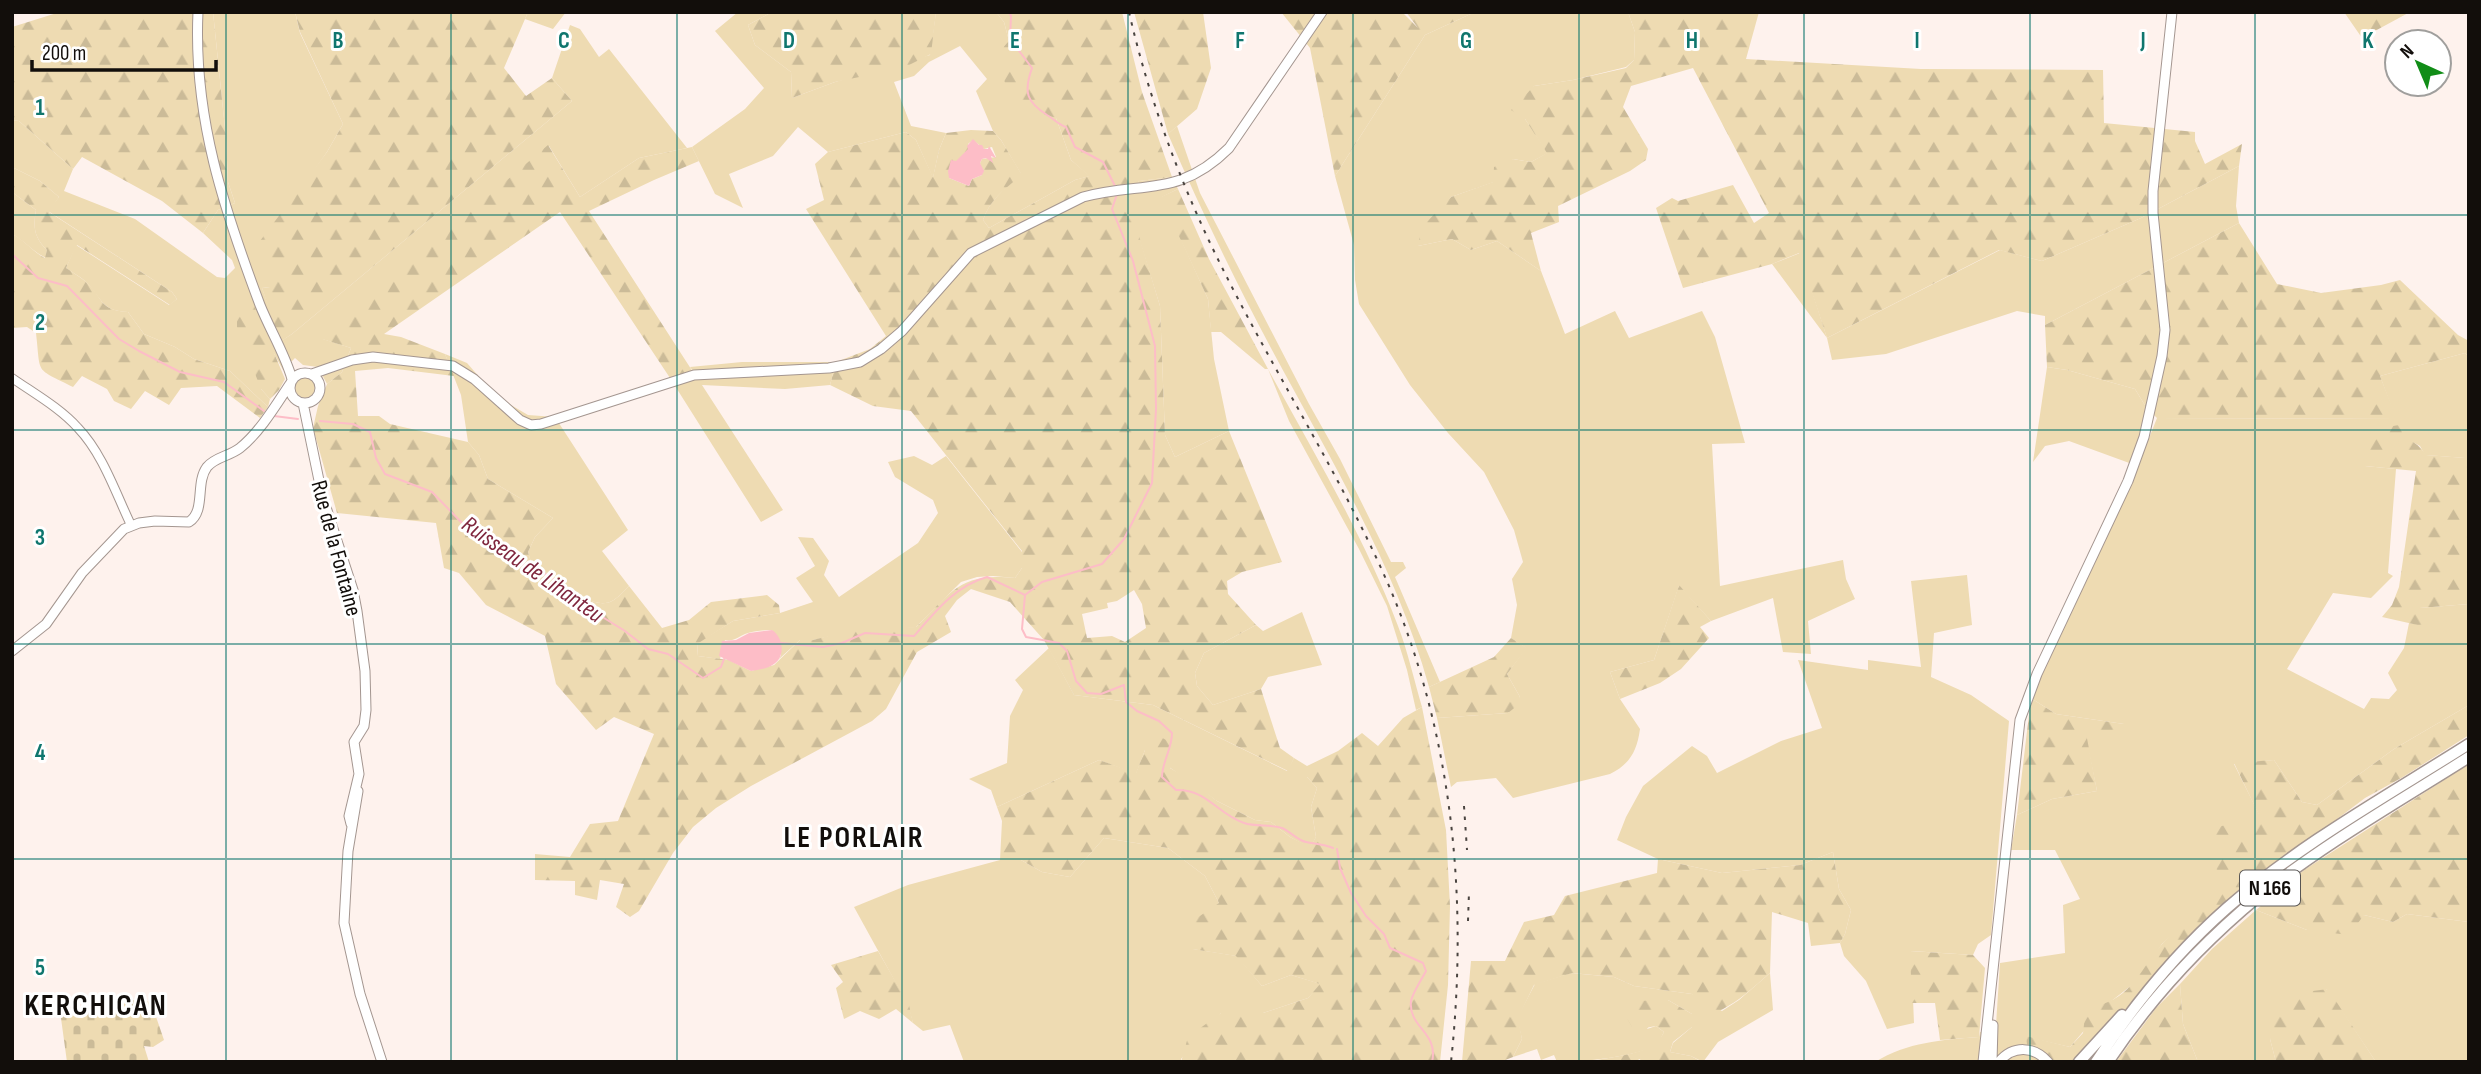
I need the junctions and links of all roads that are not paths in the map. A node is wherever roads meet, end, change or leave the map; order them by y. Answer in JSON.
{"nodes":[{"id":1,"x":198,"y":12,"type":"edge"},
{"id":2,"x":1322,"y":12,"type":"edge"},
{"id":3,"x":2172,"y":12,"type":"edge"},
{"id":4,"x":286,"y":360,"type":"junction"},
{"id":5,"x":342,"y":365,"type":"junction"},
{"id":6,"x":308,"y":373,"type":"junction"},
{"id":7,"x":12,"y":379,"type":"edge"},
{"id":8,"x":291,"y":381,"type":"junction"},
{"id":9,"x":320,"y":384,"type":"junction"},
{"id":10,"x":293,"y":397,"type":"junction"},
{"id":11,"x":315,"y":400,"type":"junction"},
{"id":12,"x":279,"y":402,"type":"junction"},
{"id":13,"x":303,"y":403,"type":"junction"},
{"id":14,"x":310,"y":430,"type":"junction"},
{"id":15,"x":131,"y":525,"type":"junction"},
{"id":16,"x":12,"y":651,"type":"edge"},
{"id":17,"x":2469,"y":744,"type":"edge"},
{"id":18,"x":2469,"y":757,"type":"edge"},
{"id":19,"x":2177,"y":958,"type":"junction"},
{"id":20,"x":1993,"y":978,"type":"junction"},
{"id":21,"x":382,"y":1062,"type":"edge"},
{"id":22,"x":1983,"y":1062,"type":"edge"},
{"id":23,"x":1992,"y":1062,"type":"edge"},
{"id":24,"x":1999,"y":1062,"type":"edge"},
{"id":25,"x":2048,"y":1062,"type":"edge"},
{"id":26,"x":2078,"y":1062,"type":"edge"},
{"id":27,"x":2096,"y":1062,"type":"edge"},
{"id":28,"x":2108,"y":1062,"type":"edge"}],
"edges":[{"from":1,"to":4,"type":"main road"},
{"from":2,"to":5,"type":"main road"},
{"from":3,"to":20,"type":"main road"},
{"from":4,"to":6,"type":"main road"},
{"from":4,"to":8,"type":"main road"},
{"from":5,"to":6,"type":"main road"},
{"from":5,"to":9,"type":"main road"},
{"from":6,"to":8,"type":"main road"},
{"from":6,"to":9,"type":"main road"},
{"from":7,"to":15,"type":"street"},
{"from":8,"to":10,"type":"main road"},
{"from":8,"to":12,"type":"main road"},
{"from":9,"to":11,"type":"main road"},
{"from":10,"to":12,"type":"main road"},
{"from":10,"to":13,"type":"main road"},
{"from":11,"to":13,"type":"main road"},
{"from":11,"to":14,"type":"main road","name":"Rue de la Fontaine"},
{"from":12,"to":15,"type":"main road"},
{"from":13,"to":14,"type":"main road","name":"Rue de la Fontaine"},
{"from":14,"to":21,"type":"main road","name":"Rue de la Fontaine"},
{"from":15,"to":16,"type":"main road"},
{"from":17,"to":19,"type":"highway","number":"N 166"},
{"from":18,"to":28,"type":"highway","number":"N 166"},
{"from":19,"to":26,"type":"highway"},
{"from":19,"to":27,"type":"highway","number":"N 166"},
{"from":20,"to":22,"type":"main road"},
{"from":20,"to":23,"type":"main road"},
{"from":24,"to":25,"type":"main road"}]}
